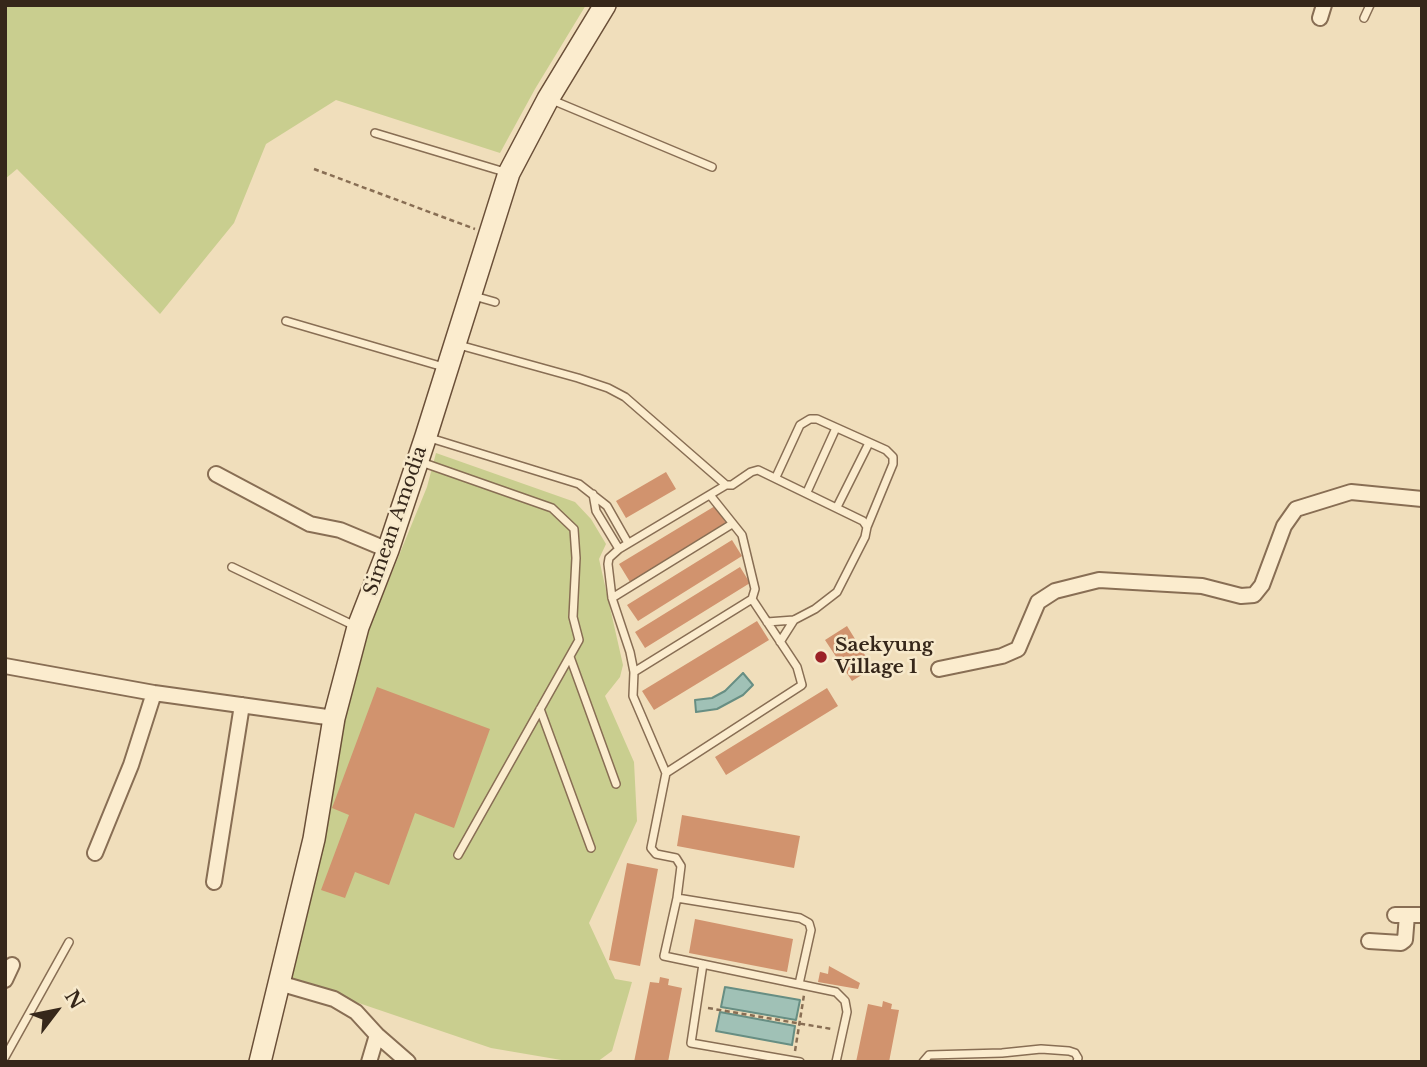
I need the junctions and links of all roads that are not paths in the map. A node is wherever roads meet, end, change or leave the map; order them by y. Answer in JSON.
{"nodes":[{"id":1,"x":605,"y":5,"type":"edge"},
{"id":2,"x":1370,"y":5,"type":"edge"},
{"id":3,"x":1364,"y":18,"type":"dead end"},
{"id":4,"x":548,"y":99,"type":"junction"},
{"id":5,"x":375,"y":133,"type":"dead end"},
{"id":6,"x":712,"y":167,"type":"dead end"},
{"id":7,"x":509,"y":173,"type":"junction"},
{"id":8,"x":471,"y":294,"type":"junction"},
{"id":9,"x":495,"y":302,"type":"dead end"},
{"id":10,"x":286,"y":321,"type":"dead end"},
{"id":11,"x":455,"y":344,"type":"junction"},
{"id":12,"x":447,"y":368,"type":"junction"},
{"id":13,"x":836,"y":428,"type":"junction"},
{"id":14,"x":426,"y":436,"type":"junction"},
{"id":15,"x":869,"y":443,"type":"junction"},
{"id":16,"x":418,"y":461,"type":"junction"},
{"id":17,"x":216,"y":474,"type":"dead end"},
{"id":18,"x":776,"y":477,"type":"junction"},
{"id":19,"x":726,"y":485,"type":"junction"},
{"id":20,"x":807,"y":492,"type":"junction"},
{"id":21,"x":593,"y":494,"type":"junction"},
{"id":22,"x":710,"y":495,"type":"junction"},
{"id":23,"x":1422,"y":499,"type":"edge"},
{"id":24,"x":837,"y":507,"type":"junction"},
{"id":25,"x":732,"y":524,"type":"junction"},
{"id":26,"x":867,"y":527,"type":"junction"},
{"id":27,"x":628,"y":543,"type":"junction"},
{"id":28,"x":619,"y":549,"type":"junction"},
{"id":29,"x":388,"y":550,"type":"junction"},
{"id":30,"x":232,"y":567,"type":"dead end"},
{"id":31,"x":612,"y":598,"type":"junction"},
{"id":32,"x":752,"y":599,"type":"junction"},
{"id":33,"x":794,"y":620,"type":"junction"},
{"id":34,"x":767,"y":622,"type":"junction"},
{"id":35,"x":358,"y":627,"type":"junction"},
{"id":36,"x":780,"y":642,"type":"junction"},
{"id":37,"x":570,"y":657,"type":"junction"},
{"id":38,"x":5,"y":666,"type":"edge"},
{"id":39,"x":939,"y":668,"type":"dead end"},
{"id":40,"x":634,"y":672,"type":"junction"},
{"id":41,"x":154,"y":692,"type":"junction"},
{"id":42,"x":242,"y":705,"type":"junction"},
{"id":43,"x":540,"y":709,"type":"junction"},
{"id":44,"x":334,"y":718,"type":"junction"},
{"id":45,"x":666,"y":774,"type":"junction"},
{"id":46,"x":616,"y":784,"type":"dead end"},
{"id":47,"x":591,"y":848,"type":"dead end"},
{"id":48,"x":95,"y":853,"type":"dead end"},
{"id":49,"x":458,"y":855,"type":"dead end"},
{"id":50,"x":214,"y":882,"type":"dead end"},
{"id":51,"x":677,"y":898,"type":"junction"},
{"id":52,"x":1408,"y":915,"type":"edge"},
{"id":53,"x":1369,"y":941,"type":"dead end"},
{"id":54,"x":69,"y":942,"type":"dead end"},
{"id":55,"x":703,"y":964,"type":"junction"},
{"id":56,"x":12,"y":965,"type":"dead end"},
{"id":57,"x":5,"y":980,"type":"edge"},
{"id":58,"x":279,"y":983,"type":"junction"},
{"id":59,"x":802,"y":984,"type":"junction"},
{"id":60,"x":377,"y":1035,"type":"junction"},
{"id":61,"x":5,"y":1057,"type":"edge"},
{"id":62,"x":797,"y":1061,"type":"edge"},
{"id":63,"x":260,"y":1062,"type":"edge"},
{"id":64,"x":369,"y":1062,"type":"edge"},
{"id":65,"x":408,"y":1062,"type":"edge"},
{"id":66,"x":836,"y":1062,"type":"edge"},
{"id":67,"x":923,"y":1062,"type":"edge"},
{"id":68,"x":1077,"y":1062,"type":"edge"}],
"edges":[{"from":1,"to":4,"type":"street","name":"Simean Amodia"},
{"from":2,"to":3,"type":"lane"},
{"from":4,"to":6,"type":"lane"},
{"from":4,"to":7,"type":"street","name":"Simean Amodia"},
{"from":5,"to":7,"type":"lane"},
{"from":7,"to":8,"type":"street","name":"Simean Amodia"},
{"from":8,"to":9,"type":"lane"},
{"from":8,"to":11,"type":"street","name":"Simean Amodia"},
{"from":10,"to":12,"type":"lane"},
{"from":11,"to":12,"type":"street","name":"Simean Amodia"},
{"from":11,"to":19,"type":"lane"},
{"from":12,"to":14,"type":"street","name":"Simean Amodia"},
{"from":13,"to":15,"type":"lane"},
{"from":13,"to":18,"type":"lane"},
{"from":13,"to":20,"type":"lane"},
{"from":14,"to":16,"type":"street","name":"Simean Amodia"},
{"from":14,"to":21,"type":"lane"},
{"from":15,"to":24,"type":"lane"},
{"from":15,"to":26,"type":"lane"},
{"from":16,"to":29,"type":"street","name":"Simean Amodia"},
{"from":16,"to":37,"type":"lane"},
{"from":17,"to":29,"type":"street"},
{"from":18,"to":19,"type":"lane"},
{"from":18,"to":20,"type":"lane"},
{"from":19,"to":22,"type":"lane"},
{"from":20,"to":24,"type":"lane"},
{"from":21,"to":27,"type":"lane"},
{"from":21,"to":28,"type":"lane"},
{"from":22,"to":25,"type":"lane"},
{"from":22,"to":27,"type":"lane"},
{"from":23,"to":39,"type":"street"},
{"from":24,"to":26,"type":"lane"},
{"from":25,"to":31,"type":"lane"},
{"from":25,"to":32,"type":"lane"},
{"from":26,"to":33,"type":"lane"},
{"from":27,"to":28,"type":"lane"},
{"from":28,"to":31,"type":"lane"},
{"from":29,"to":35,"type":"street","name":"Simean Amodia"},
{"from":30,"to":35,"type":"lane"},
{"from":31,"to":40,"type":"lane"},
{"from":32,"to":34,"type":"lane"},
{"from":32,"to":40,"type":"lane"},
{"from":33,"to":34,"type":"lane"},
{"from":33,"to":36,"type":"lane"},
{"from":34,"to":36,"type":"lane"},
{"from":35,"to":44,"type":"street","name":"Simean Amodia"},
{"from":36,"to":45,"type":"lane"},
{"from":37,"to":43,"type":"lane"},
{"from":37,"to":46,"type":"lane"},
{"from":38,"to":41,"type":"street"},
{"from":40,"to":45,"type":"lane"},
{"from":41,"to":42,"type":"street"},
{"from":41,"to":48,"type":"street"},
{"from":42,"to":44,"type":"street"},
{"from":42,"to":50,"type":"street"},
{"from":43,"to":47,"type":"lane"},
{"from":43,"to":49,"type":"lane"},
{"from":44,"to":58,"type":"street","name":"Simean Amodia"},
{"from":45,"to":51,"type":"lane"},
{"from":51,"to":55,"type":"lane"},
{"from":51,"to":59,"type":"lane"},
{"from":52,"to":53,"type":"street"},
{"from":54,"to":61,"type":"lane"},
{"from":55,"to":59,"type":"lane"},
{"from":55,"to":62,"type":"lane"},
{"from":56,"to":57,"type":"street"},
{"from":58,"to":60,"type":"street"},
{"from":58,"to":63,"type":"street","name":"Simean Amodia"},
{"from":59,"to":66,"type":"lane"},
{"from":60,"to":64,"type":"street"},
{"from":60,"to":65,"type":"street"},
{"from":67,"to":68,"type":"lane"}]}
